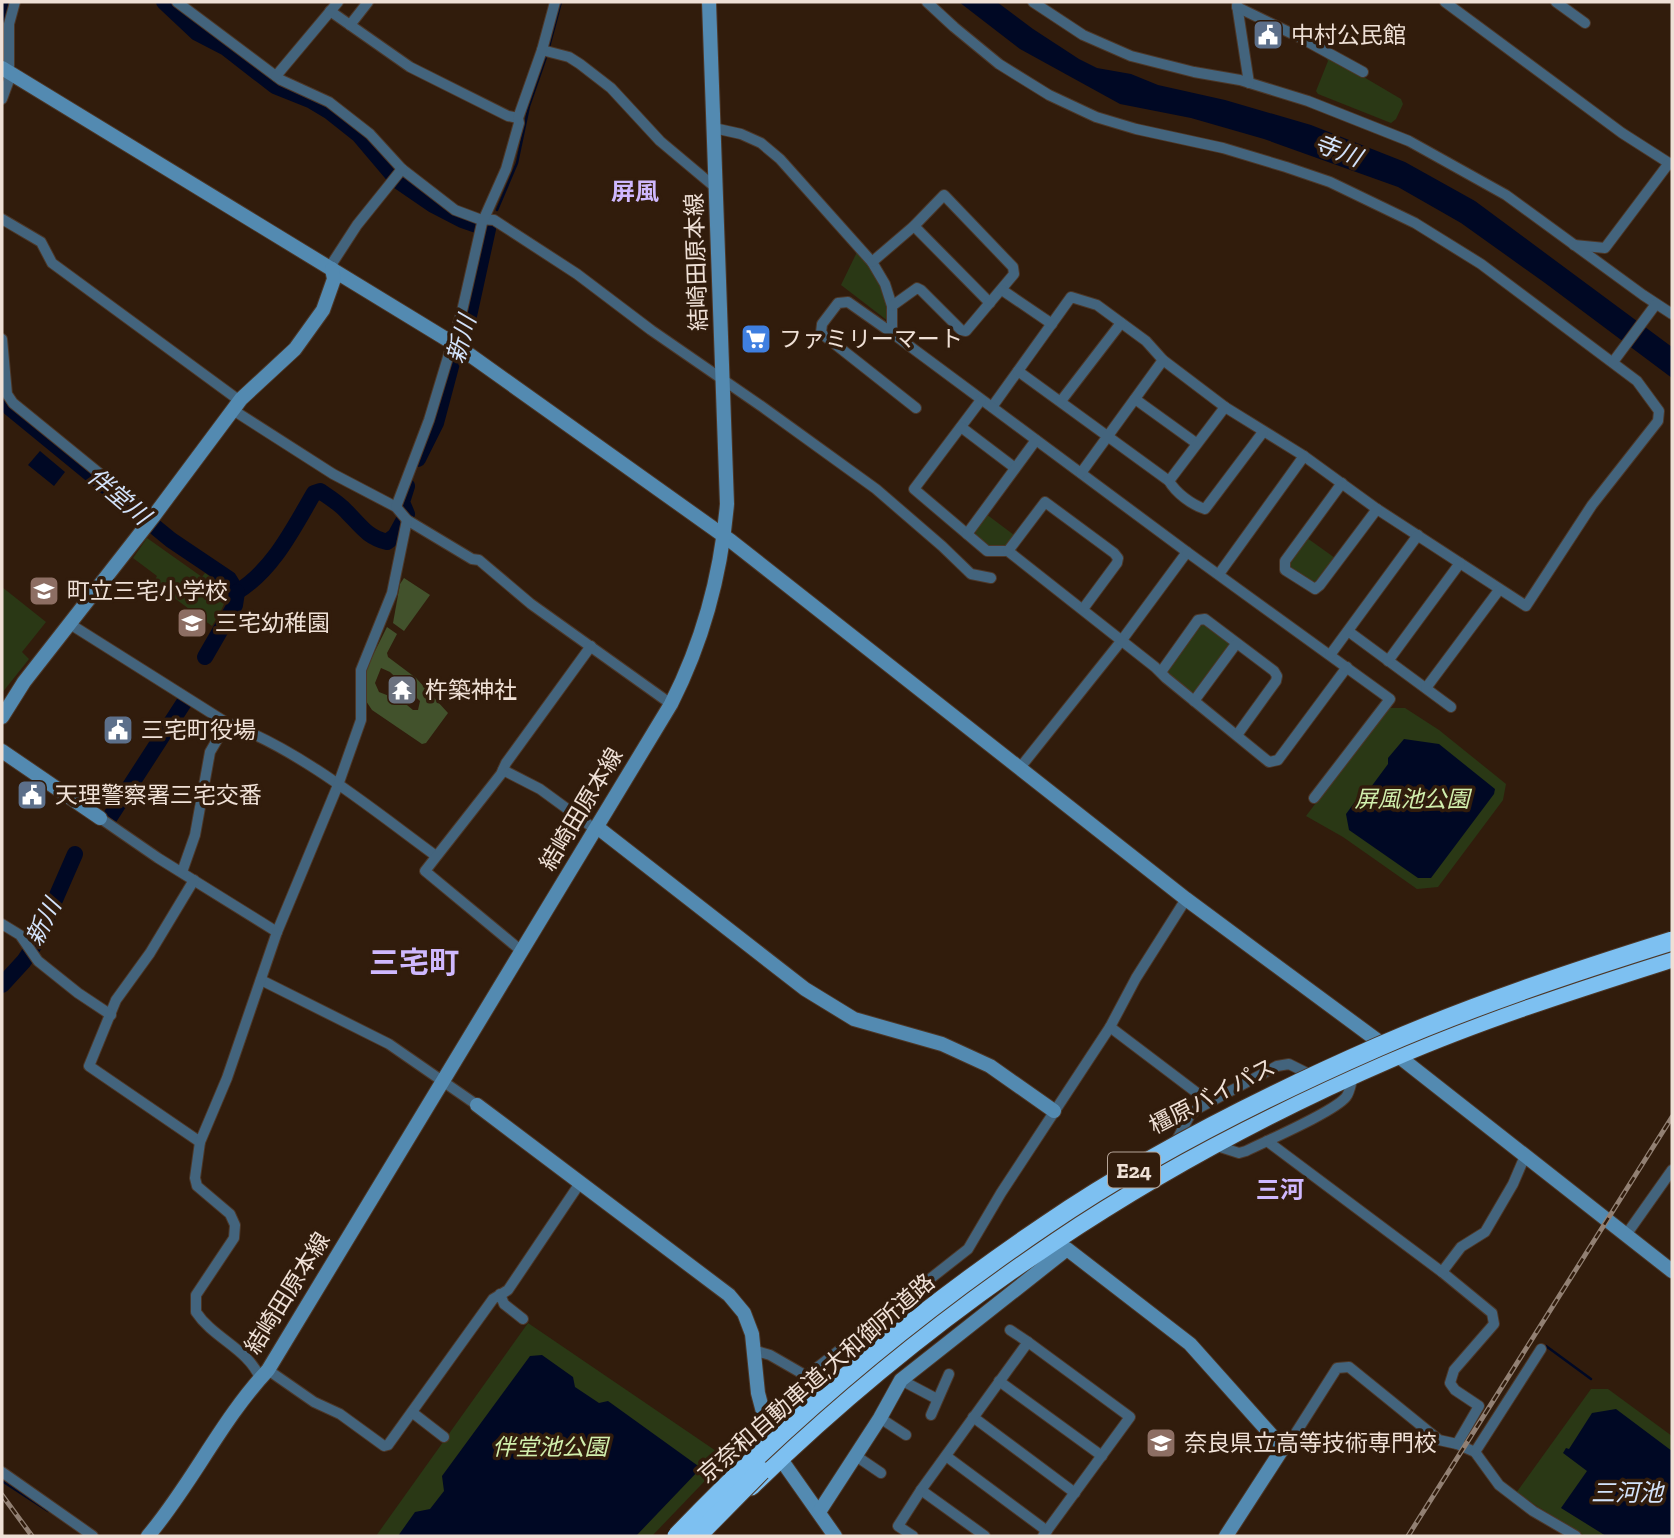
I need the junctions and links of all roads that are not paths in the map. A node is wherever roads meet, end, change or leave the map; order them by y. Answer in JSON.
{"nodes":[{"id":1,"x":15,"y":2,"type":"edge"},
{"id":2,"x":177,"y":2,"type":"edge"},
{"id":3,"x":368,"y":2,"type":"edge"},
{"id":4,"x":555,"y":2,"type":"edge"},
{"id":5,"x":709,"y":2,"type":"edge"},
{"id":6,"x":927,"y":2,"type":"edge"},
{"id":7,"x":1033,"y":2,"type":"edge"},
{"id":8,"x":1445,"y":2,"type":"edge"},
{"id":9,"x":1556,"y":2,"type":"edge"},
{"id":10,"x":1237,"y":4,"type":"edge"},
{"id":11,"x":334,"y":6,"type":"edge"},
{"id":12,"x":1585,"y":23,"type":"dead end"},
{"id":13,"x":350,"y":25,"type":"junction"},
{"id":14,"x":542,"y":50,"type":"junction"},
{"id":15,"x":6,"y":71,"type":"edge"},
{"id":16,"x":1363,"y":72,"type":"dead end"},
{"id":17,"x":276,"y":76,"type":"junction"},
{"id":18,"x":1249,"y":83,"type":"junction"},
{"id":19,"x":2,"y":99,"type":"edge"},
{"id":20,"x":518,"y":118,"type":"junction"},
{"id":21,"x":714,"y":128,"type":"junction"},
{"id":22,"x":1670,"y":164,"type":"edge"},
{"id":23,"x":402,"y":169,"type":"junction"},
{"id":24,"x":716,"y":188,"type":"junction"},
{"id":25,"x":2,"y":219,"type":"edge"},
{"id":26,"x":485,"y":219,"type":"junction"},
{"id":27,"x":914,"y":226,"type":"junction"},
{"id":28,"x":1574,"y":245,"type":"junction"},
{"id":29,"x":872,"y":262,"type":"junction"},
{"id":30,"x":332,"y":269,"type":"junction"},
{"id":31,"x":1002,"y":290,"type":"junction"},
{"id":32,"x":990,"y":303,"type":"junction"},
{"id":33,"x":892,"y":306,"type":"junction"},
{"id":34,"x":1654,"y":306,"type":"junction"},
{"id":35,"x":1672,"y":314,"type":"edge"},
{"id":36,"x":1121,"y":323,"type":"junction"},
{"id":37,"x":1052,"y":324,"type":"junction"},
{"id":38,"x":892,"y":333,"type":"junction"},
{"id":39,"x":2,"y":339,"type":"edge"},
{"id":40,"x":456,"y":345,"type":"junction"},
{"id":41,"x":1163,"y":360,"type":"junction"},
{"id":42,"x":1615,"y":360,"type":"junction"},
{"id":43,"x":1018,"y":371,"type":"junction"},
{"id":44,"x":724,"y":380,"type":"junction"},
{"id":45,"x":1136,"y":399,"type":"junction"},
{"id":46,"x":981,"y":400,"type":"junction"},
{"id":47,"x":1061,"y":401,"type":"junction"},
{"id":48,"x":237,"y":406,"type":"junction"},
{"id":49,"x":992,"y":407,"type":"junction"},
{"id":50,"x":1225,"y":407,"type":"junction"},
{"id":51,"x":916,"y":408,"type":"dead end"},
{"id":52,"x":961,"y":428,"type":"junction"},
{"id":53,"x":1263,"y":432,"type":"junction"},
{"id":54,"x":1107,"y":436,"type":"junction"},
{"id":55,"x":1036,"y":440,"type":"junction"},
{"id":56,"x":1196,"y":443,"type":"junction"},
{"id":57,"x":1304,"y":456,"type":"junction"},
{"id":58,"x":1015,"y":468,"type":"junction"},
{"id":59,"x":1081,"y":473,"type":"junction"},
{"id":60,"x":1169,"y":481,"type":"junction"},
{"id":61,"x":1342,"y":483,"type":"junction"},
{"id":62,"x":396,"y":507,"type":"junction"},
{"id":63,"x":1377,"y":509,"type":"junction"},
{"id":64,"x":407,"y":520,"type":"junction"},
{"id":65,"x":150,"y":521,"type":"junction"},
{"id":66,"x":967,"y":534,"type":"junction"},
{"id":67,"x":1418,"y":535,"type":"junction"},
{"id":68,"x":724,"y":537,"type":"junction"},
{"id":69,"x":1008,"y":551,"type":"junction"},
{"id":70,"x":1187,"y":552,"type":"junction"},
{"id":71,"x":1460,"y":563,"type":"junction"},
{"id":72,"x":1219,"y":574,"type":"junction"},
{"id":73,"x":991,"y":578,"type":"dead end"},
{"id":74,"x":1499,"y":590,"type":"junction"},
{"id":75,"x":1083,"y":609,"type":"junction"},
{"id":76,"x":71,"y":624,"type":"junction"},
{"id":77,"x":1348,"y":631,"type":"junction"},
{"id":78,"x":1122,"y":640,"type":"junction"},
{"id":79,"x":1236,"y":644,"type":"junction"},
{"id":80,"x":591,"y":646,"type":"junction"},
{"id":81,"x":1330,"y":655,"type":"junction"},
{"id":82,"x":1388,"y":661,"type":"junction"},
{"id":83,"x":1347,"y":667,"type":"junction"},
{"id":84,"x":1161,"y":672,"type":"junction"},
{"id":85,"x":1426,"y":688,"type":"junction"},
{"id":86,"x":1194,"y":701,"type":"junction"},
{"id":87,"x":671,"y":704,"type":"junction"},
{"id":88,"x":1451,"y":707,"type":"dead end"},
{"id":89,"x":2,"y":717,"type":"edge"},
{"id":90,"x":227,"y":723,"type":"junction"},
{"id":91,"x":1237,"y":735,"type":"junction"},
{"id":92,"x":2,"y":751,"type":"edge"},
{"id":93,"x":503,"y":769,"type":"junction"},
{"id":94,"x":1019,"y":769,"type":"junction"},
{"id":95,"x":338,"y":785,"type":"junction"},
{"id":96,"x":1314,"y":798,"type":"dead end"},
{"id":97,"x":100,"y":818,"type":"joint"},
{"id":98,"x":597,"y":827,"type":"junction"},
{"id":99,"x":436,"y":856,"type":"junction"},
{"id":100,"x":182,"y":872,"type":"junction"},
{"id":101,"x":194,"y":880,"type":"junction"},
{"id":102,"x":1186,"y":899,"type":"junction"},
{"id":103,"x":2,"y":923,"type":"edge"},
{"id":104,"x":277,"y":932,"type":"junction"},
{"id":105,"x":1672,"y":939,"type":"edge"},
{"id":106,"x":521,"y":953,"type":"junction"},
{"id":107,"x":1672,"y":956,"type":"edge"},
{"id":108,"x":1639,"y":959,"type":"junction"},
{"id":109,"x":261,"y":980,"type":"junction"},
{"id":110,"x":111,"y":1015,"type":"junction"},
{"id":111,"x":1110,"y":1027,"type":"junction"},
{"id":112,"x":1380,"y":1043,"type":"junction"},
{"id":113,"x":1396,"y":1055,"type":"junction"},
{"id":114,"x":1309,"y":1074,"type":"junction"},
{"id":115,"x":1354,"y":1074,"type":"junction"},
{"id":116,"x":443,"y":1083,"type":"junction"},
{"id":117,"x":1209,"y":1102,"type":"junction"},
{"id":118,"x":477,"y":1105,"type":"joint"},
{"id":119,"x":1054,"y":1111,"type":"junction"},
{"id":120,"x":1267,"y":1141,"type":"junction"},
{"id":121,"x":200,"y":1142,"type":"junction"},
{"id":122,"x":1175,"y":1143,"type":"junction"},
{"id":123,"x":1213,"y":1144,"type":"junction"},
{"id":124,"x":1525,"y":1156,"type":"junction"},
{"id":125,"x":1672,"y":1170,"type":"edge"},
{"id":126,"x":580,"y":1183,"type":"junction"},
{"id":127,"x":1626,"y":1235,"type":"junction"},
{"id":128,"x":1672,"y":1270,"type":"edge"},
{"id":129,"x":1442,"y":1272,"type":"junction"},
{"id":130,"x":500,"y":1294,"type":"junction"},
{"id":131,"x":523,"y":1319,"type":"dead end"},
{"id":132,"x":1010,"y":1330,"type":"dead end"},
{"id":133,"x":1028,"y":1342,"type":"junction"},
{"id":134,"x":1541,"y":1349,"type":"dead end"},
{"id":135,"x":753,"y":1350,"type":"junction"},
{"id":136,"x":264,"y":1374,"type":"junction"},
{"id":137,"x":949,"y":1374,"type":"dead end"},
{"id":138,"x":901,"y":1380,"type":"junction"},
{"id":139,"x":999,"y":1381,"type":"junction"},
{"id":140,"x":937,"y":1399,"type":"junction"},
{"id":141,"x":413,"y":1413,"type":"junction"},
{"id":142,"x":931,"y":1415,"type":"dead end"},
{"id":143,"x":973,"y":1417,"type":"junction"},
{"id":144,"x":880,"y":1418,"type":"junction"},
{"id":145,"x":906,"y":1435,"type":"dead end"},
{"id":146,"x":444,"y":1437,"type":"dead end"},
{"id":147,"x":773,"y":1438,"type":"junction"},
{"id":148,"x":1457,"y":1444,"type":"junction"},
{"id":149,"x":1283,"y":1448,"type":"junction"},
{"id":150,"x":1475,"y":1452,"type":"junction"},
{"id":151,"x":856,"y":1456,"type":"junction"},
{"id":152,"x":946,"y":1456,"type":"junction"},
{"id":153,"x":1102,"y":1456,"type":"junction"},
{"id":154,"x":780,"y":1458,"type":"junction"},
{"id":155,"x":2,"y":1472,"type":"edge"},
{"id":156,"x":881,"y":1473,"type":"dead end"},
{"id":157,"x":921,"y":1490,"type":"junction"},
{"id":158,"x":1075,"y":1493,"type":"junction"},
{"id":159,"x":819,"y":1512,"type":"junction"},
{"id":160,"x":1045,"y":1534,"type":"edge"},
{"id":161,"x":93,"y":1536,"type":"edge"},
{"id":162,"x":148,"y":1536,"type":"edge"},
{"id":163,"x":675,"y":1536,"type":"edge"},
{"id":164,"x":699,"y":1536,"type":"edge"},
{"id":165,"x":835,"y":1536,"type":"edge"},
{"id":166,"x":913,"y":1536,"type":"edge"},
{"id":167,"x":985,"y":1536,"type":"edge"},
{"id":168,"x":1226,"y":1536,"type":"edge"},
{"id":169,"x":1576,"y":1536,"type":"edge"}],
"edges":[{"from":1,"to":15,"type":"street"},
{"from":2,"to":17,"type":"street"},
{"from":3,"to":13,"type":"street"},
{"from":4,"to":14,"type":"street"},
{"from":5,"to":21,"type":"street","name":"結崎田原本線"},
{"from":6,"to":42,"type":"street"},
{"from":7,"to":18,"type":"street"},
{"from":8,"to":22,"type":"street"},
{"from":9,"to":12,"type":"street"},
{"from":10,"to":16,"type":"street"},
{"from":10,"to":18,"type":"street"},
{"from":11,"to":13,"type":"street"},
{"from":11,"to":17,"type":"street"},
{"from":13,"to":20,"type":"street"},
{"from":14,"to":20,"type":"street"},
{"from":14,"to":24,"type":"street"},
{"from":15,"to":19,"type":"street"},
{"from":15,"to":30,"type":"street"},
{"from":17,"to":23,"type":"street"},
{"from":18,"to":28,"type":"street"},
{"from":20,"to":26,"type":"street"},
{"from":21,"to":24,"type":"street","name":"結崎田原本線"},
{"from":21,"to":29,"type":"street"},
{"from":22,"to":28,"type":"street"},
{"from":23,"to":26,"type":"street"},
{"from":23,"to":30,"type":"street"},
{"from":24,"to":44,"type":"street","name":"結崎田原本線"},
{"from":25,"to":48,"type":"street"},
{"from":26,"to":40,"type":"street"},
{"from":26,"to":44,"type":"street"},
{"from":27,"to":29,"type":"street"},
{"from":27,"to":31,"type":"street"},
{"from":27,"to":32,"type":"street"},
{"from":28,"to":34,"type":"street"},
{"from":29,"to":33,"type":"street"},
{"from":30,"to":40,"type":"street"},
{"from":30,"to":48,"type":"street"},
{"from":31,"to":32,"type":"street"},
{"from":31,"to":37,"type":"street"},
{"from":32,"to":33,"type":"street"},
{"from":33,"to":38,"type":"street"},
{"from":34,"to":35,"type":"street"},
{"from":34,"to":42,"type":"street"},
{"from":36,"to":37,"type":"street"},
{"from":36,"to":41,"type":"street"},
{"from":36,"to":47,"type":"street"},
{"from":37,"to":43,"type":"street"},
{"from":38,"to":46,"type":"street"},
{"from":38,"to":51,"type":"street"},
{"from":39,"to":65,"type":"street"},
{"from":40,"to":62,"type":"street"},
{"from":40,"to":68,"type":"street"},
{"from":41,"to":45,"type":"street"},
{"from":41,"to":50,"type":"street"},
{"from":42,"to":74,"type":"street"},
{"from":43,"to":47,"type":"street"},
{"from":43,"to":49,"type":"street"},
{"from":44,"to":68,"type":"street","name":"結崎田原本線"},
{"from":44,"to":73,"type":"street"},
{"from":45,"to":54,"type":"street"},
{"from":45,"to":56,"type":"street"},
{"from":46,"to":49,"type":"street"},
{"from":46,"to":52,"type":"street"},
{"from":47,"to":54,"type":"street"},
{"from":48,"to":62,"type":"street"},
{"from":48,"to":65,"type":"street"},
{"from":49,"to":55,"type":"street"},
{"from":50,"to":53,"type":"street"},
{"from":50,"to":56,"type":"street"},
{"from":52,"to":58,"type":"street"},
{"from":52,"to":66,"type":"street"},
{"from":53,"to":57,"type":"street"},
{"from":53,"to":60,"type":"street"},
{"from":54,"to":59,"type":"street"},
{"from":54,"to":60,"type":"street"},
{"from":55,"to":58,"type":"street"},
{"from":55,"to":59,"type":"street"},
{"from":56,"to":60,"type":"street"},
{"from":57,"to":61,"type":"street"},
{"from":57,"to":72,"type":"street"},
{"from":58,"to":66,"type":"street"},
{"from":59,"to":70,"type":"street"},
{"from":61,"to":63,"type":"street"},
{"from":61,"to":63,"type":"street"},
{"from":62,"to":64,"type":"street"},
{"from":63,"to":67,"type":"street"},
{"from":64,"to":80,"type":"street"},
{"from":64,"to":95,"type":"street"},
{"from":65,"to":76,"type":"street"},
{"from":66,"to":69,"type":"street"},
{"from":67,"to":71,"type":"street"},
{"from":67,"to":77,"type":"street"},
{"from":68,"to":87,"type":"street","name":"結崎田原本線"},
{"from":68,"to":94,"type":"street"},
{"from":69,"to":75,"type":"street"},
{"from":69,"to":75,"type":"street"},
{"from":70,"to":72,"type":"street"},
{"from":70,"to":78,"type":"street"},
{"from":71,"to":74,"type":"street"},
{"from":71,"to":82,"type":"street"},
{"from":72,"to":81,"type":"street"},
{"from":74,"to":85,"type":"street"},
{"from":75,"to":78,"type":"street"},
{"from":76,"to":89,"type":"street"},
{"from":76,"to":90,"type":"street"},
{"from":77,"to":81,"type":"street"},
{"from":77,"to":82,"type":"street"},
{"from":78,"to":84,"type":"street"},
{"from":78,"to":94,"type":"street"},
{"from":79,"to":84,"type":"street"},
{"from":79,"to":86,"type":"street"},
{"from":79,"to":91,"type":"street"},
{"from":80,"to":87,"type":"street"},
{"from":80,"to":93,"type":"street"},
{"from":81,"to":83,"type":"street"},
{"from":82,"to":85,"type":"street"},
{"from":83,"to":91,"type":"street"},
{"from":83,"to":96,"type":"street"},
{"from":84,"to":86,"type":"street"},
{"from":85,"to":88,"type":"street"},
{"from":86,"to":91,"type":"street"},
{"from":87,"to":98,"type":"street","name":"結崎田原本線"},
{"from":90,"to":95,"type":"street"},
{"from":90,"to":100,"type":"street"},
{"from":92,"to":97,"type":"street"},
{"from":93,"to":98,"type":"street"},
{"from":93,"to":99,"type":"street"},
{"from":94,"to":102,"type":"street"},
{"from":95,"to":99,"type":"street"},
{"from":95,"to":104,"type":"street"},
{"from":97,"to":100,"type":"street"},
{"from":98,"to":106,"type":"street","name":"結崎田原本線"},
{"from":98,"to":119,"type":"street"},
{"from":99,"to":106,"type":"street"},
{"from":100,"to":101,"type":"street"},
{"from":101,"to":104,"type":"street"},
{"from":101,"to":110,"type":"street"},
{"from":102,"to":111,"type":"street"},
{"from":102,"to":112,"type":"street"},
{"from":103,"to":110,"type":"street"},
{"from":104,"to":109,"type":"street"},
{"from":105,"to":108,"type":"highway","name":"橿原バイパス","bridge":true},
{"from":105,"to":163,"type":"highway","name":"京奈和自動車道;大和御所道路","number":"E24","bridge":true},
{"from":106,"to":116,"type":"street","name":"結崎田原本線"},
{"from":107,"to":108,"type":"highway","name":"橿原バイパス"},
{"from":107,"to":164,"type":"highway","name":"京奈和自動車道;大和御所道路","number":"E24","bridge":true},
{"from":108,"to":112,"type":"highway","name":"橿原バイパス"},
{"from":108,"to":113,"type":"highway","name":"橿原バイパス"},
{"from":109,"to":116,"type":"street"},
{"from":109,"to":121,"type":"street"},
{"from":110,"to":121,"type":"street"},
{"from":111,"to":117,"type":"street"},
{"from":111,"to":119,"type":"street"},
{"from":112,"to":113,"type":"street"},
{"from":112,"to":114,"type":"highway","name":"橿原バイパス"},
{"from":113,"to":115,"type":"highway","name":"橿原バイパス"},
{"from":113,"to":124,"type":"street"},
{"from":114,"to":117,"type":"street"},
{"from":114,"to":122,"type":"highway","name":"橿原バイパス"},
{"from":115,"to":120,"type":"street"},
{"from":115,"to":123,"type":"highway","name":"橿原バイパス"},
{"from":116,"to":118,"type":"street"},
{"from":116,"to":136,"type":"street","name":"結崎田原本線"},
{"from":117,"to":122,"type":"street"},
{"from":118,"to":126,"type":"street"},
{"from":119,"to":135,"type":"street"},
{"from":120,"to":123,"type":"street"},
{"from":120,"to":129,"type":"street"},
{"from":121,"to":136,"type":"street"},
{"from":122,"to":147,"type":"highway","name":"橿原バイパス"},
{"from":123,"to":154,"type":"highway","name":"橿原バイパス"},
{"from":124,"to":127,"type":"street"},
{"from":124,"to":129,"type":"street"},
{"from":125,"to":127,"type":"street"},
{"from":126,"to":130,"type":"street"},
{"from":126,"to":135,"type":"street"},
{"from":127,"to":128,"type":"street"},
{"from":129,"to":148,"type":"street"},
{"from":130,"to":131,"type":"street"},
{"from":130,"to":141,"type":"street"},
{"from":132,"to":133,"type":"street"},
{"from":133,"to":139,"type":"street"},
{"from":133,"to":153,"type":"street"},
{"from":134,"to":150,"type":"street"},
{"from":135,"to":147,"type":"street"},
{"from":136,"to":141,"type":"street"},
{"from":136,"to":162,"type":"street","name":"結崎田原本線"},
{"from":137,"to":140,"type":"street"},
{"from":138,"to":140,"type":"street"},
{"from":138,"to":144,"type":"street"},
{"from":138,"to":149,"type":"street"},
{"from":139,"to":143,"type":"street"},
{"from":139,"to":153,"type":"street"},
{"from":140,"to":142,"type":"street"},
{"from":141,"to":146,"type":"street"},
{"from":143,"to":152,"type":"street"},
{"from":143,"to":158,"type":"street"},
{"from":144,"to":145,"type":"street"},
{"from":144,"to":151,"type":"street"},
{"from":147,"to":154,"type":"street"},
{"from":147,"to":163,"type":"highway","name":"橿原バイパス"},
{"from":148,"to":149,"type":"street"},
{"from":148,"to":150,"type":"street"},
{"from":149,"to":168,"type":"street"},
{"from":150,"to":169,"type":"street"},
{"from":151,"to":156,"type":"street"},
{"from":151,"to":159,"type":"street"},
{"from":152,"to":157,"type":"street"},
{"from":152,"to":160,"type":"street"},
{"from":153,"to":158,"type":"street"},
{"from":154,"to":159,"type":"street"},
{"from":154,"to":164,"type":"highway","name":"橿原バイパス"},
{"from":155,"to":161,"type":"street"},
{"from":157,"to":166,"type":"street"},
{"from":157,"to":167,"type":"street"},
{"from":158,"to":160,"type":"street"},
{"from":159,"to":165,"type":"street"}]}
